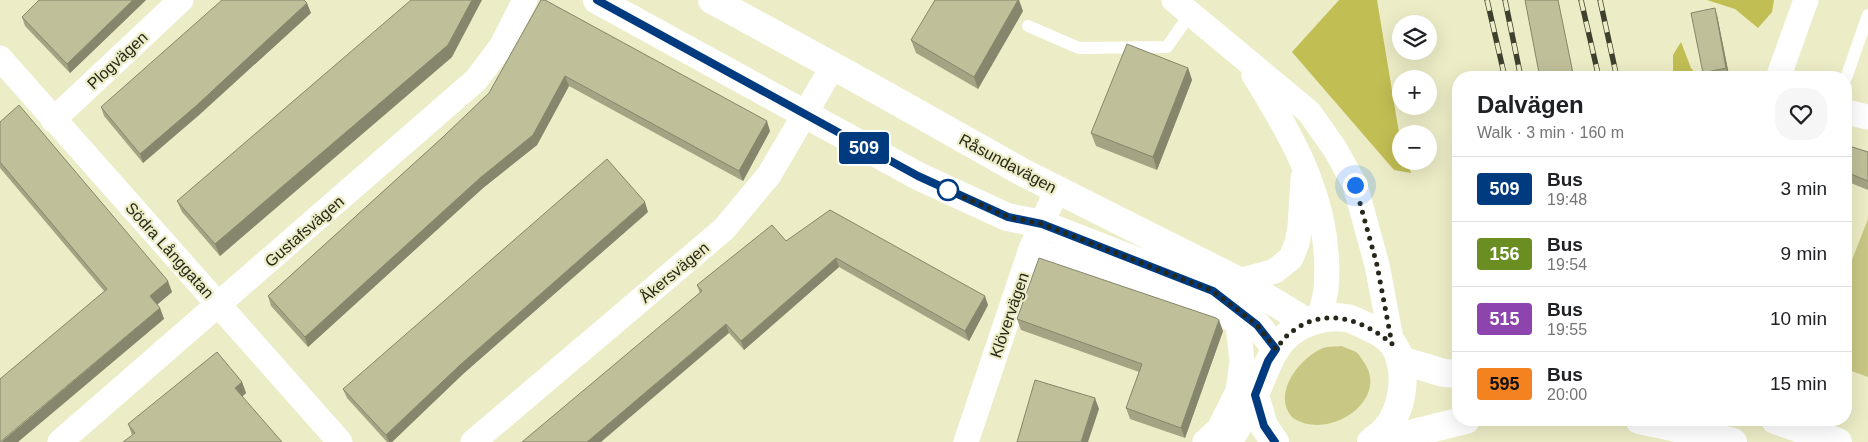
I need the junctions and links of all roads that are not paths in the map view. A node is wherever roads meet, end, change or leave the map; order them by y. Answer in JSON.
{"nodes":[{"id":1,"x":181,"y":0,"type":"edge"},
{"id":2,"x":524,"y":0,"type":"edge"},
{"id":3,"x":597,"y":0,"type":"edge"},
{"id":4,"x":712,"y":0,"type":"edge"},
{"id":5,"x":1806,"y":0,"type":"edge"},
{"id":6,"x":1182,"y":7,"type":"edge"},
{"id":7,"x":1868,"y":15,"type":"edge"},
{"id":8,"x":1028,"y":26,"type":"dead end"},
{"id":9,"x":1242,"y":56,"type":"junction"},
{"id":10,"x":0,"y":58,"type":"edge"},
{"id":11,"x":833,"y":66,"type":"junction"},
{"id":12,"x":1781,"y":71,"type":"edge"},
{"id":13,"x":1848,"y":71,"type":"edge"},
{"id":14,"x":1852,"y":113,"type":"edge"},
{"id":15,"x":805,"y":115,"type":"junction"},
{"id":16,"x":1868,"y":117,"type":"edge"},
{"id":17,"x":53,"y":120,"type":"junction"},
{"id":18,"x":1304,"y":163,"type":"junction"},
{"id":19,"x":1057,"y":189,"type":"junction"},
{"id":20,"x":1042,"y":224,"type":"junction"},
{"id":21,"x":1031,"y":249,"type":"junction"},
{"id":22,"x":1239,"y":281,"type":"junction"},
{"id":23,"x":219,"y":305,"type":"junction"},
{"id":24,"x":1313,"y":321,"type":"junction"},
{"id":25,"x":1276,"y":349,"type":"junction"},
{"id":26,"x":1404,"y":356,"type":"junction"},
{"id":27,"x":1452,"y":373,"type":"edge"},
{"id":28,"x":1255,"y":395,"type":"junction"},
{"id":29,"x":1452,"y":423,"type":"edge"},
{"id":30,"x":1667,"y":426,"type":"edge"},
{"id":31,"x":1792,"y":426,"type":"edge"},
{"id":32,"x":60,"y":442,"type":"edge"},
{"id":33,"x":340,"y":442,"type":"edge"},
{"id":34,"x":473,"y":442,"type":"edge"},
{"id":35,"x":966,"y":442,"type":"edge"},
{"id":36,"x":1205,"y":442,"type":"edge"},
{"id":37,"x":1228,"y":442,"type":"edge"},
{"id":38,"x":1275,"y":442,"type":"edge"},
{"id":39,"x":1370,"y":442,"type":"edge"},
{"id":40,"x":1377,"y":442,"type":"edge"},
{"id":41,"x":1733,"y":442,"type":"edge"},
{"id":42,"x":1838,"y":442,"type":"edge"}],
"edges":[{"from":1,"to":17,"type":"street","name":"Plogvägen"},
{"from":2,"to":23,"type":"street","name":"Gustafsvägen"},
{"from":3,"to":15,"type":"street"},
{"from":4,"to":11,"type":"street","name":"Råsundavägen"},
{"from":5,"to":12,"type":"street"},
{"from":6,"to":8,"type":"lane"},
{"from":6,"to":9,"type":"street"},
{"from":7,"to":13,"type":"lane"},
{"from":9,"to":18,"type":"street"},
{"from":9,"to":26,"type":"street"},
{"from":10,"to":17,"type":"street","name":"Södra Långgatan"},
{"from":11,"to":15,"type":"street","name":"Åkersvägen"},
{"from":11,"to":19,"type":"street","name":"Råsundavägen"},
{"from":14,"to":16,"type":"street"},
{"from":15,"to":20,"type":"street"},
{"from":15,"to":34,"type":"street","name":"Åkersvägen"},
{"from":17,"to":23,"type":"street","name":"Södra Långgatan"},
{"from":18,"to":22,"type":"street"},
{"from":18,"to":24,"type":"street"},
{"from":19,"to":20,"type":"street","name":"Klövervägen"},
{"from":19,"to":22,"type":"street","name":"Råsundavägen"},
{"from":20,"to":21,"type":"street","name":"Klövervägen"},
{"from":20,"to":25,"type":"street"},
{"from":21,"to":35,"type":"street","name":"Klövervägen"},
{"from":21,"to":36,"type":"street"},
{"from":22,"to":24,"type":"street","name":"Råsundavägen"},
{"from":23,"to":32,"type":"street","name":"Gustafsvägen"},
{"from":23,"to":33,"type":"street","name":"Södra Långgatan"},
{"from":24,"to":25,"type":"street"},
{"from":24,"to":26,"type":"street"},
{"from":25,"to":28,"type":"street"},
{"from":26,"to":27,"type":"street"},
{"from":26,"to":39,"type":"street"},
{"from":28,"to":37,"type":"street"},
{"from":28,"to":38,"type":"street"},
{"from":29,"to":40,"type":"street"},
{"from":30,"to":41,"type":"street"},
{"from":31,"to":42,"type":"street"}]}
